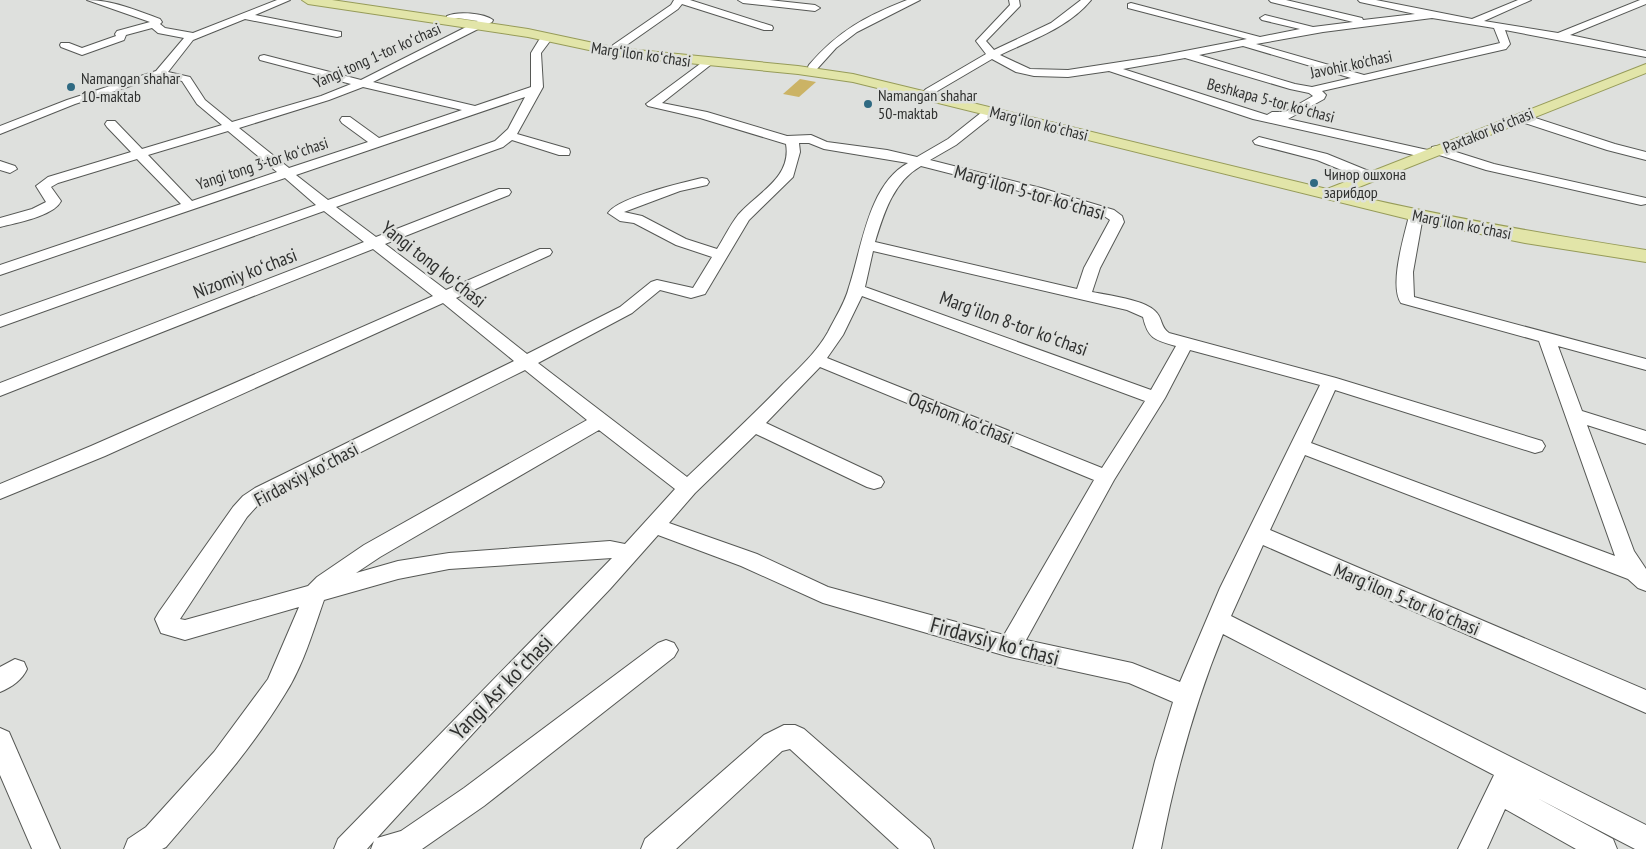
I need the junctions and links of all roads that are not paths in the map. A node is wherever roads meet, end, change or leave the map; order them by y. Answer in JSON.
{"nodes":[{"id":1,"x":92,"y":0,"type":"edge"},
{"id":2,"x":285,"y":0,"type":"edge"},
{"id":3,"x":308,"y":0,"type":"edge"},
{"id":4,"x":341,"y":0,"type":"edge"},
{"id":5,"x":679,"y":0,"type":"edge"},
{"id":6,"x":743,"y":0,"type":"edge"},
{"id":7,"x":915,"y":0,"type":"edge"},
{"id":8,"x":1014,"y":0,"type":"edge"},
{"id":9,"x":1086,"y":0,"type":"edge"},
{"id":10,"x":1274,"y":0,"type":"edge"},
{"id":11,"x":1363,"y":0,"type":"edge"},
{"id":12,"x":1526,"y":0,"type":"edge"},
{"id":13,"x":1646,"y":1,"type":"edge"},
{"id":14,"x":1131,"y":6,"type":"dead end"},
{"id":15,"x":815,"y":8,"type":"dead end"},
{"id":16,"x":1432,"y":15,"type":"junction"},
{"id":17,"x":245,"y":17,"type":"junction"},
{"id":18,"x":1265,"y":18,"type":"dead end"},
{"id":19,"x":1472,"y":22,"type":"junction"},
{"id":20,"x":1368,"y":23,"type":"junction"},
{"id":21,"x":154,"y":24,"type":"junction"},
{"id":22,"x":481,"y":24,"type":"junction"},
{"id":23,"x":1498,"y":26,"type":"junction"},
{"id":24,"x":768,"y":28,"type":"dead end"},
{"id":25,"x":1314,"y":30,"type":"junction"},
{"id":26,"x":337,"y":34,"type":"dead end"},
{"id":27,"x":194,"y":36,"type":"junction"},
{"id":28,"x":1560,"y":36,"type":"junction"},
{"id":29,"x":548,"y":37,"type":"junction"},
{"id":30,"x":1261,"y":40,"type":"junction"},
{"id":31,"x":1243,"y":43,"type":"junction"},
{"id":32,"x":65,"y":45,"type":"dead end"},
{"id":33,"x":617,"y":47,"type":"junction"},
{"id":34,"x":1646,"y":54,"type":"edge"},
{"id":35,"x":992,"y":55,"type":"junction"},
{"id":36,"x":1185,"y":55,"type":"junction"},
{"id":37,"x":264,"y":58,"type":"dead end"},
{"id":38,"x":708,"y":63,"type":"junction"},
{"id":39,"x":813,"y":67,"type":"junction"},
{"id":40,"x":1114,"y":67,"type":"junction"},
{"id":41,"x":1646,"y":68,"type":"edge"},
{"id":42,"x":160,"y":73,"type":"junction"},
{"id":43,"x":1364,"y":78,"type":"junction"},
{"id":44,"x":363,"y":83,"type":"junction"},
{"id":45,"x":534,"y":90,"type":"junction"},
{"id":46,"x":930,"y":91,"type":"junction"},
{"id":47,"x":1316,"y":94,"type":"junction"},
{"id":48,"x":476,"y":110,"type":"junction"},
{"id":49,"x":990,"y":111,"type":"junction"},
{"id":50,"x":1520,"y":118,"type":"junction"},
{"id":51,"x":346,"y":120,"type":"dead end"},
{"id":52,"x":110,"y":124,"type":"dead end"},
{"id":53,"x":1289,"y":124,"type":"junction"},
{"id":54,"x":230,"y":127,"type":"junction"},
{"id":55,"x":0,"y":130,"type":"edge"},
{"id":56,"x":511,"y":136,"type":"junction"},
{"id":57,"x":792,"y":140,"type":"junction"},
{"id":58,"x":1259,"y":141,"type":"dead end"},
{"id":59,"x":378,"y":143,"type":"junction"},
{"id":60,"x":564,"y":152,"type":"dead end"},
{"id":61,"x":1432,"y":152,"type":"junction"},
{"id":62,"x":138,"y":154,"type":"junction"},
{"id":63,"x":1646,"y":156,"type":"edge"},
{"id":64,"x":918,"y":161,"type":"junction"},
{"id":65,"x":287,"y":174,"type":"junction"},
{"id":66,"x":1370,"y":176,"type":"junction"},
{"id":67,"x":702,"y":182,"type":"dead end"},
{"id":68,"x":504,"y":192,"type":"dead end"},
{"id":69,"x":1334,"y":192,"type":"junction"},
{"id":70,"x":1641,"y":201,"type":"dead end"},
{"id":71,"x":190,"y":206,"type":"junction"},
{"id":72,"x":326,"y":206,"type":"junction"},
{"id":73,"x":1416,"y":216,"type":"junction"},
{"id":74,"x":0,"y":224,"type":"edge"},
{"id":75,"x":375,"y":243,"type":"junction"},
{"id":76,"x":867,"y":245,"type":"junction"},
{"id":77,"x":1646,"y":250,"type":"edge"},
{"id":78,"x":545,"y":252,"type":"dead end"},
{"id":79,"x":720,"y":255,"type":"junction"},
{"id":80,"x":1646,"y":256,"type":"edge"},
{"id":81,"x":0,"y":270,"type":"edge"},
{"id":82,"x":857,"y":289,"type":"junction"},
{"id":83,"x":1083,"y":294,"type":"junction"},
{"id":84,"x":445,"y":297,"type":"junction"},
{"id":85,"x":0,"y":322,"type":"edge"},
{"id":86,"x":1546,"y":338,"type":"junction"},
{"id":87,"x":1186,"y":342,"type":"junction"},
{"id":88,"x":817,"y":360,"type":"junction"},
{"id":89,"x":526,"y":363,"type":"junction"},
{"id":90,"x":1646,"y":365,"type":"edge"},
{"id":91,"x":1330,"y":382,"type":"junction"},
{"id":92,"x":0,"y":390,"type":"edge"},
{"id":93,"x":1156,"y":398,"type":"junction"},
{"id":94,"x":1575,"y":415,"type":"junction"},
{"id":95,"x":600,"y":421,"type":"junction"},
{"id":96,"x":754,"y":426,"type":"junction"},
{"id":97,"x":1646,"y":438,"type":"edge"},
{"id":98,"x":1301,"y":446,"type":"junction"},
{"id":99,"x":1535,"y":446,"type":"dead end"},
{"id":100,"x":1106,"y":477,"type":"junction"},
{"id":101,"x":874,"y":482,"type":"dead end"},
{"id":102,"x":688,"y":488,"type":"junction"},
{"id":103,"x":0,"y":492,"type":"edge"},
{"id":104,"x":655,"y":526,"type":"junction"},
{"id":105,"x":1258,"y":534,"type":"junction"},
{"id":106,"x":630,"y":552,"type":"junction"},
{"id":107,"x":1641,"y":578,"type":"edge"},
{"id":108,"x":316,"y":592,"type":"junction"},
{"id":109,"x":1218,"y":620,"type":"junction"},
{"id":110,"x":1010,"y":647,"type":"junction"},
{"id":111,"x":666,"y":650,"type":"dead end"},
{"id":112,"x":1188,"y":697,"type":"junction"},
{"id":113,"x":1646,"y":702,"type":"edge"},
{"id":114,"x":0,"y":740,"type":"edge"},
{"id":115,"x":7,"y":779,"type":"edge"},
{"id":116,"x":1504,"y":781,"type":"junction"},
{"id":117,"x":1646,"y":840,"type":"edge"},
{"id":118,"x":914,"y":847,"type":"edge"},
{"id":119,"x":358,"y":848,"type":"edge"},
{"id":120,"x":46,"y":849,"type":"edge"},
{"id":121,"x":138,"y":849,"type":"edge"},
{"id":122,"x":385,"y":849,"type":"edge"},
{"id":123,"x":655,"y":849,"type":"edge"},
{"id":124,"x":1146,"y":849,"type":"edge"},
{"id":125,"x":1472,"y":849,"type":"edge"},
{"id":126,"x":1603,"y":849,"type":"edge"}],
"edges":[{"from":1,"to":21,"type":"street"},
{"from":2,"to":17,"type":"street"},
{"from":3,"to":22,"type":"main road","name":"Margʻilon koʻchasi"},
{"from":4,"to":22,"type":"main road","name":"Margʻilon koʻchasi"},
{"from":5,"to":24,"type":"street"},
{"from":5,"to":33,"type":"street"},
{"from":6,"to":15,"type":"street"},
{"from":7,"to":39,"type":"street"},
{"from":8,"to":35,"type":"street"},
{"from":9,"to":35,"type":"street"},
{"from":10,"to":20,"type":"street"},
{"from":11,"to":16,"type":"street"},
{"from":12,"to":19,"type":"street"},
{"from":13,"to":28,"type":"street"},
{"from":14,"to":30,"type":"street","name":"Beshkapa 5-tor koʻchasi"},
{"from":16,"to":19,"type":"street"},
{"from":16,"to":20,"type":"street","name":"Beshkapa 5-tor koʻchasi"},
{"from":17,"to":26,"type":"street"},
{"from":17,"to":27,"type":"street"},
{"from":18,"to":25,"type":"street","name":"Beshkapa 5-tor koʻchasi"},
{"from":19,"to":23,"type":"street"},
{"from":20,"to":25,"type":"street","name":"Beshkapa 5-tor koʻchasi"},
{"from":21,"to":27,"type":"street"},
{"from":21,"to":32,"type":"street"},
{"from":22,"to":29,"type":"main road","name":"Margʻilon koʻchasi"},
{"from":22,"to":33,"type":"main road","name":"Margʻilon koʻchasi"},
{"from":22,"to":44,"type":"street","name":"Yangi tong 1-tor koʻchasi"},
{"from":23,"to":28,"type":"street"},
{"from":23,"to":43,"type":"street","name":"Javohir ko'chasi"},
{"from":25,"to":30,"type":"street","name":"Beshkapa 5-tor koʻchasi"},
{"from":27,"to":42,"type":"street"},
{"from":28,"to":34,"type":"street"},
{"from":29,"to":38,"type":"main road","name":"Margʻilon koʻchasi"},
{"from":29,"to":45,"type":"street"},
{"from":30,"to":31,"type":"street","name":"Beshkapa 5-tor koʻchasi"},
{"from":31,"to":36,"type":"street","name":"Beshkapa 5-tor koʻchasi"},
{"from":31,"to":43,"type":"street"},
{"from":33,"to":39,"type":"main road","name":"Margʻilon koʻchasi"},
{"from":35,"to":40,"type":"street","name":"Beshkapa 5-tor koʻchasi"},
{"from":35,"to":46,"type":"street"},
{"from":36,"to":40,"type":"street","name":"Beshkapa 5-tor koʻchasi"},
{"from":36,"to":47,"type":"street","name":"Javohir ko'chasi"},
{"from":37,"to":44,"type":"street"},
{"from":38,"to":49,"type":"main road","name":"Margʻilon koʻchasi"},
{"from":38,"to":57,"type":"street"},
{"from":39,"to":46,"type":"main road","name":"Margʻilon koʻchasi"},
{"from":40,"to":47,"type":"street"},
{"from":40,"to":53,"type":"street","name":"Beshkapa 5-tor koʻchasi"},
{"from":41,"to":50,"type":"main road","name":"Paxtakor koʻchasi"},
{"from":42,"to":54,"type":"street","name":"Yangi tong koʻchasi"},
{"from":42,"to":55,"type":"street"},
{"from":43,"to":47,"type":"street","name":"Javohir ko'chasi"},
{"from":44,"to":48,"type":"street"},
{"from":44,"to":54,"type":"street","name":"Yangi tong 1-tor koʻchasi"},
{"from":45,"to":48,"type":"street","name":"Yangi tong 3-tor koʻchasi"},
{"from":45,"to":56,"type":"street"},
{"from":46,"to":69,"type":"main road","name":"Margʻilon koʻchasi"},
{"from":47,"to":53,"type":"street"},
{"from":48,"to":59,"type":"street","name":"Yangi tong 3-tor koʻchasi"},
{"from":49,"to":64,"type":"street","name":"Yangi Asr koʻchasi"},
{"from":49,"to":69,"type":"main road","name":"Margʻilon koʻchasi"},
{"from":50,"to":61,"type":"main road","name":"Paxtakor koʻchasi"},
{"from":50,"to":63,"type":"street"},
{"from":51,"to":59,"type":"street"},
{"from":52,"to":62,"type":"street"},
{"from":53,"to":61,"type":"street","name":"Beshkapa 5-tor koʻchasi"},
{"from":54,"to":62,"type":"street","name":"Yangi tong 1-tor koʻchasi"},
{"from":54,"to":65,"type":"street","name":"Yangi tong koʻchasi"},
{"from":56,"to":60,"type":"street"},
{"from":56,"to":72,"type":"street"},
{"from":57,"to":64,"type":"street"},
{"from":57,"to":79,"type":"street"},
{"from":58,"to":66,"type":"street"},
{"from":59,"to":65,"type":"street","name":"Yangi tong 3-tor koʻchasi"},
{"from":61,"to":66,"type":"main road","name":"Paxtakor koʻchasi"},
{"from":61,"to":70,"type":"street"},
{"from":62,"to":71,"type":"street"},
{"from":62,"to":74,"type":"street","name":"Yangi tong 1-tor koʻchasi"},
{"from":64,"to":76,"type":"street","name":"Yangi Asr koʻchasi"},
{"from":64,"to":83,"type":"street","name":"Margʻilon 5-tor koʻchasi"},
{"from":65,"to":71,"type":"street","name":"Yangi tong 3-tor koʻchasi"},
{"from":65,"to":72,"type":"street","name":"Yangi tong koʻchasi"},
{"from":66,"to":69,"type":"main road","name":"Paxtakor koʻchasi"},
{"from":67,"to":79,"type":"street"},
{"from":68,"to":75,"type":"street","name":"Nizomiy koʻchasi"},
{"from":69,"to":73,"type":"main road","name":"Margʻilon koʻchasi"},
{"from":69,"to":77,"type":"main road","name":"Margʻilon koʻchasi"},
{"from":71,"to":81,"type":"street","name":"Yangi tong 3-tor koʻchasi"},
{"from":72,"to":75,"type":"street","name":"Yangi tong koʻchasi"},
{"from":72,"to":85,"type":"street"},
{"from":73,"to":80,"type":"main road","name":"Margʻilon koʻchasi"},
{"from":73,"to":86,"type":"street"},
{"from":75,"to":84,"type":"street","name":"Yangi tong koʻchasi"},
{"from":75,"to":92,"type":"street","name":"Nizomiy koʻchasi"},
{"from":76,"to":82,"type":"street","name":"Yangi Asr koʻchasi"},
{"from":76,"to":83,"type":"street"},
{"from":78,"to":84,"type":"street"},
{"from":79,"to":89,"type":"street"},
{"from":82,"to":88,"type":"street","name":"Yangi Asr koʻchasi"},
{"from":82,"to":93,"type":"street","name":"Margʻilon 8-tor koʻchasi"},
{"from":83,"to":87,"type":"street"},
{"from":84,"to":89,"type":"street","name":"Yangi tong koʻchasi"},
{"from":84,"to":103,"type":"street"},
{"from":86,"to":90,"type":"street"},
{"from":86,"to":94,"type":"street"},
{"from":87,"to":91,"type":"street"},
{"from":87,"to":93,"type":"street"},
{"from":88,"to":96,"type":"street","name":"Yangi Asr koʻchasi"},
{"from":88,"to":100,"type":"street","name":"Oqshom koʻchasi"},
{"from":89,"to":95,"type":"street","name":"Yangi tong koʻchasi"},
{"from":89,"to":108,"type":"street","name":"Firdavsiy koʻchasi"},
{"from":91,"to":98,"type":"street"},
{"from":91,"to":99,"type":"street"},
{"from":93,"to":100,"type":"street"},
{"from":94,"to":97,"type":"street"},
{"from":94,"to":107,"type":"street"},
{"from":95,"to":102,"type":"street","name":"Yangi tong koʻchasi"},
{"from":95,"to":108,"type":"street","name":"Firdavsiy koʻchasi"},
{"from":96,"to":101,"type":"street"},
{"from":96,"to":102,"type":"street","name":"Yangi Asr koʻchasi"},
{"from":98,"to":105,"type":"street"},
{"from":98,"to":107,"type":"street"},
{"from":100,"to":110,"type":"street"},
{"from":102,"to":104,"type":"street","name":"Yangi Asr koʻchasi"},
{"from":104,"to":106,"type":"street","name":"Yangi Asr koʻchasi"},
{"from":104,"to":110,"type":"street","name":"Firdavsiy koʻchasi"},
{"from":105,"to":109,"type":"street"},
{"from":105,"to":113,"type":"street","name":"Margʻilon 5-tor koʻchasi"},
{"from":106,"to":108,"type":"street","name":"Firdavsiy koʻchasi"},
{"from":106,"to":119,"type":"street","name":"Yangi Asr koʻchasi"},
{"from":108,"to":121,"type":"street"},
{"from":109,"to":112,"type":"street"},
{"from":109,"to":116,"type":"street"},
{"from":110,"to":112,"type":"street","name":"Firdavsiy koʻchasi"},
{"from":111,"to":122,"type":"street"},
{"from":112,"to":124,"type":"street"},
{"from":114,"to":115,"type":"street"},
{"from":115,"to":120,"type":"street"},
{"from":116,"to":117,"type":"street"},
{"from":116,"to":125,"type":"street"},
{"from":116,"to":126,"type":"street"},
{"from":118,"to":123,"type":"street"}]}
